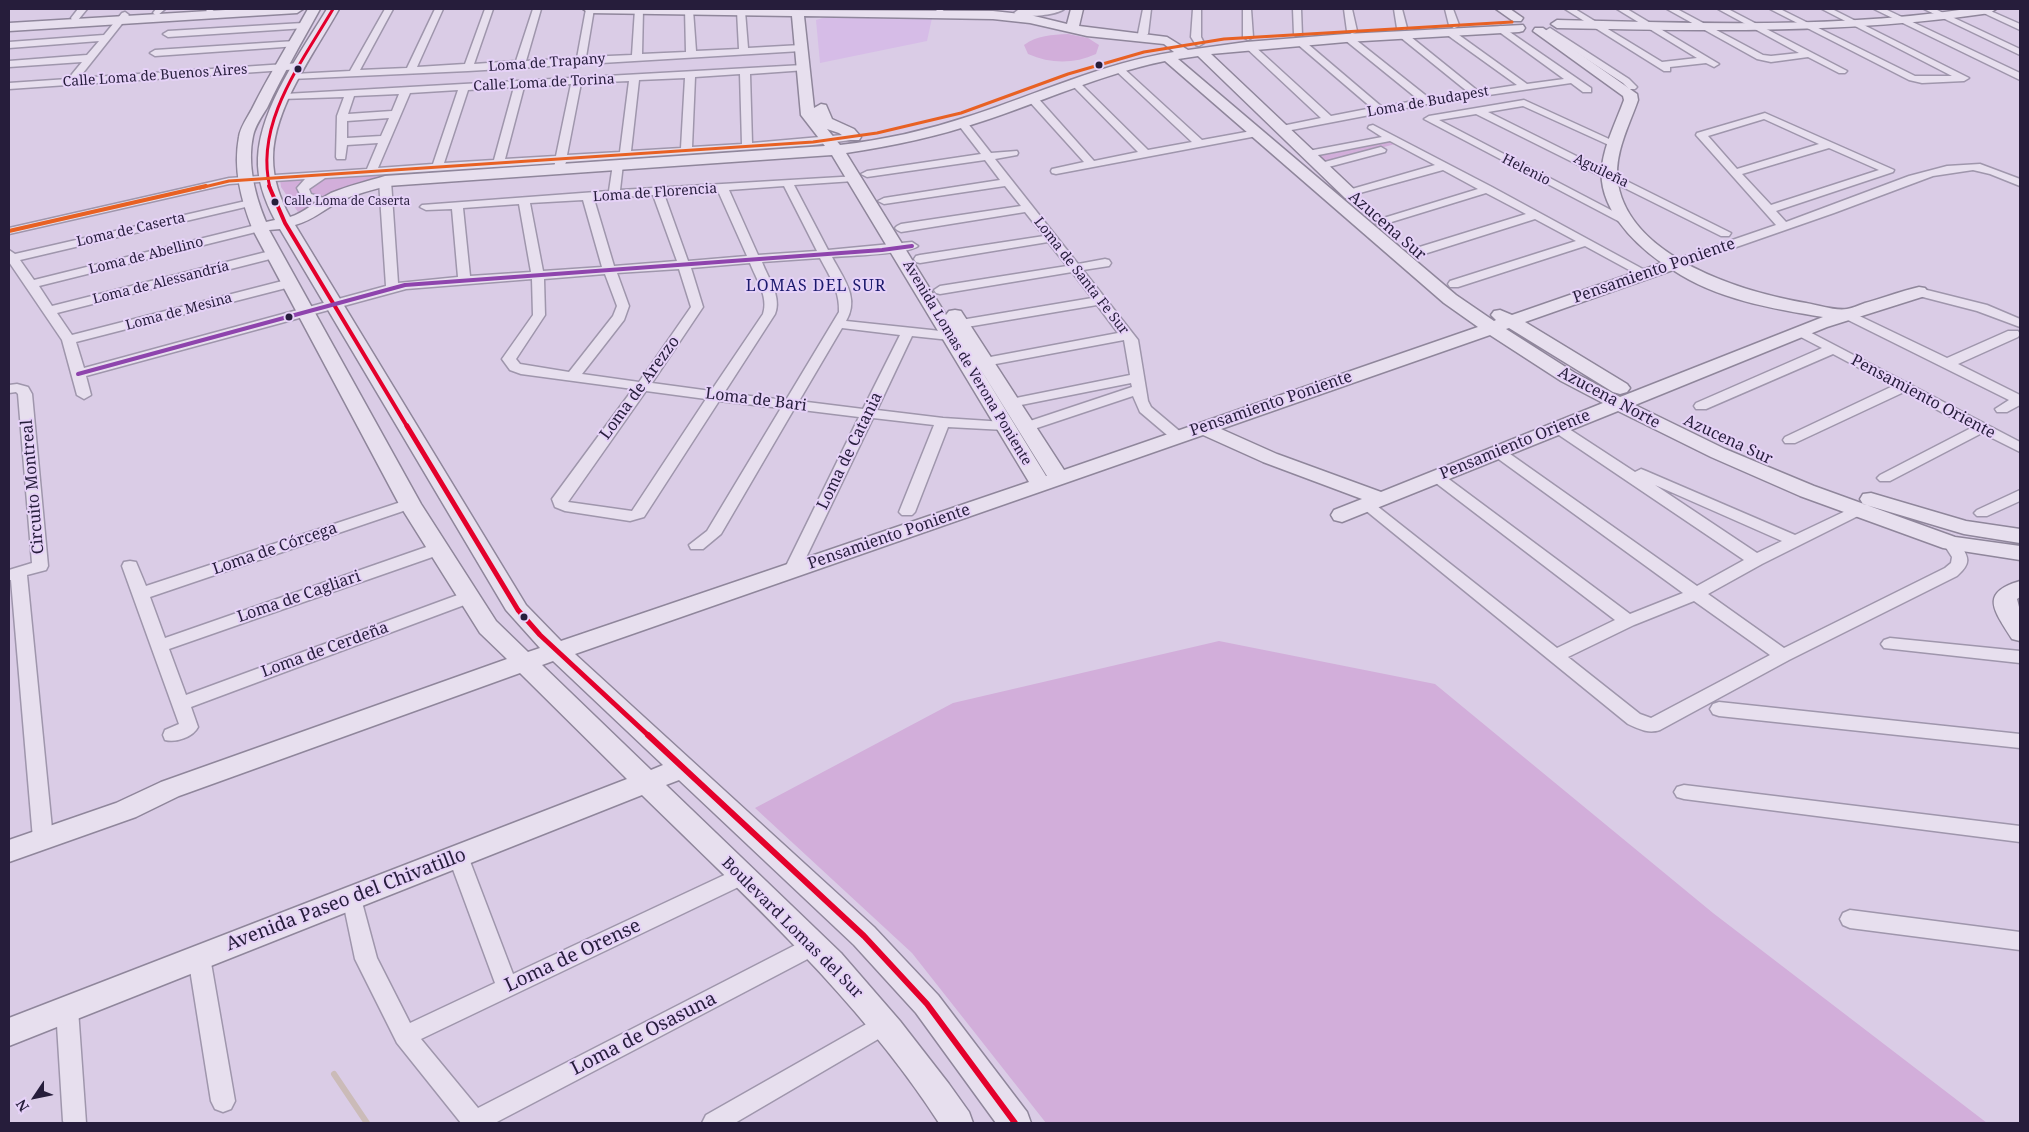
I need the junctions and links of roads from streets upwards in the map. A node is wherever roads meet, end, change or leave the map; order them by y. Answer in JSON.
{"nodes":[{"id":1,"x":211,"y":9,"type":"edge"},
{"id":2,"x":228,"y":9,"type":"edge"},
{"id":3,"x":314,"y":9,"type":"edge"},
{"id":4,"x":333,"y":9,"type":"edge"},
{"id":5,"x":389,"y":9,"type":"edge"},
{"id":6,"x":439,"y":9,"type":"edge"},
{"id":7,"x":490,"y":9,"type":"edge"},
{"id":8,"x":537,"y":9,"type":"edge"},
{"id":9,"x":589,"y":9,"type":"edge"},
{"id":10,"x":878,"y":9,"type":"edge"},
{"id":11,"x":936,"y":9,"type":"edge"},
{"id":12,"x":1060,"y":9,"type":"edge"},
{"id":13,"x":1065,"y":9,"type":"edge"},
{"id":14,"x":1077,"y":9,"type":"edge"},
{"id":15,"x":1147,"y":9,"type":"edge"},
{"id":16,"x":1198,"y":9,"type":"edge"},
{"id":17,"x":1247,"y":9,"type":"edge"},
{"id":18,"x":1297,"y":9,"type":"edge"},
{"id":19,"x":1348,"y":9,"type":"edge"},
{"id":20,"x":1398,"y":9,"type":"edge"},
{"id":21,"x":1449,"y":9,"type":"edge"},
{"id":22,"x":1502,"y":9,"type":"edge"},
{"id":23,"x":1569,"y":9,"type":"edge"},
{"id":24,"x":1621,"y":9,"type":"edge"},
{"id":25,"x":1671,"y":9,"type":"edge"},
{"id":26,"x":1722,"y":9,"type":"edge"},
{"id":27,"x":1774,"y":9,"type":"edge"},
{"id":28,"x":1826,"y":9,"type":"edge"},
{"id":29,"x":1878,"y":9,"type":"edge"},
{"id":30,"x":1928,"y":9,"type":"edge"},
{"id":31,"x":1984,"y":9,"type":"edge"},
{"id":32,"x":639,"y":10,"type":"edge"},
{"id":33,"x":690,"y":10,"type":"edge"},
{"id":34,"x":796,"y":10,"type":"edge"},
{"id":35,"x":159,"y":11,"type":"edge"},
{"id":36,"x":741,"y":12,"type":"junction"},
{"id":37,"x":841,"y":12,"type":"junction"},
{"id":38,"x":1018,"y":12,"type":"junction"},
{"id":39,"x":79,"y":14,"type":"edge"},
{"id":40,"x":180,"y":16,"type":"junction"},
{"id":41,"x":1942,"y":16,"type":"junction"},
{"id":42,"x":123,"y":18,"type":"junction"},
{"id":43,"x":300,"y":18,"type":"edge"},
{"id":44,"x":1521,"y":19,"type":"edge"},
{"id":45,"x":1902,"y":20,"type":"junction"},
{"id":46,"x":9,"y":23,"type":"edge"},
{"id":47,"x":1856,"y":24,"type":"junction"},
{"id":48,"x":1594,"y":25,"type":"junction"},
{"id":49,"x":1066,"y":26,"type":"junction"},
{"id":50,"x":1650,"y":26,"type":"junction"},
{"id":51,"x":1702,"y":26,"type":"junction"},
{"id":52,"x":1754,"y":26,"type":"junction"},
{"id":53,"x":1807,"y":26,"type":"junction"},
{"id":54,"x":2020,"y":26,"type":"edge"},
{"id":55,"x":9,"y":27,"type":"edge"},
{"id":56,"x":1451,"y":29,"type":"junction"},
{"id":57,"x":1548,"y":29,"type":"junction"},
{"id":58,"x":1402,"y":32,"type":"junction"},
{"id":59,"x":168,"y":34,"type":"junction"},
{"id":60,"x":1143,"y":34,"type":"junction"},
{"id":61,"x":1350,"y":35,"type":"junction"},
{"id":62,"x":1115,"y":36,"type":"junction"},
{"id":63,"x":107,"y":38,"type":"junction"},
{"id":64,"x":1299,"y":38,"type":"junction"},
{"id":65,"x":1248,"y":41,"type":"junction"},
{"id":66,"x":295,"y":44,"type":"junction"},
{"id":67,"x":9,"y":45,"type":"edge"},
{"id":68,"x":801,"y":48,"type":"junction"},
{"id":69,"x":1188,"y":48,"type":"junction"},
{"id":70,"x":744,"y":51,"type":"junction"},
{"id":71,"x":2020,"y":52,"type":"edge"},
{"id":72,"x":156,"y":53,"type":"junction"},
{"id":73,"x":691,"y":54,"type":"junction"},
{"id":74,"x":1810,"y":54,"type":"junction"},
{"id":75,"x":637,"y":57,"type":"junction"},
{"id":76,"x":92,"y":58,"type":"junction"},
{"id":77,"x":581,"y":60,"type":"junction"},
{"id":78,"x":149,"y":62,"type":"dead end"},
{"id":79,"x":1121,"y":63,"type":"junction"},
{"id":80,"x":9,"y":64,"type":"edge"},
{"id":81,"x":520,"y":65,"type":"junction"},
{"id":82,"x":468,"y":68,"type":"junction"},
{"id":83,"x":803,"y":68,"type":"junction"},
{"id":84,"x":410,"y":70,"type":"junction"},
{"id":85,"x":745,"y":71,"type":"junction"},
{"id":86,"x":1842,"y":71,"type":"dead end"},
{"id":87,"x":354,"y":74,"type":"junction"},
{"id":88,"x":690,"y":74,"type":"junction"},
{"id":89,"x":289,"y":77,"type":"junction"},
{"id":90,"x":2020,"y":77,"type":"edge"},
{"id":91,"x":634,"y":78,"type":"junction"},
{"id":92,"x":1575,"y":80,"type":"junction"},
{"id":93,"x":577,"y":81,"type":"junction"},
{"id":94,"x":70,"y":82,"type":"junction"},
{"id":95,"x":1074,"y":82,"type":"junction"},
{"id":96,"x":520,"y":84,"type":"junction"},
{"id":97,"x":9,"y":86,"type":"edge"},
{"id":98,"x":1524,"y":86,"type":"junction"},
{"id":99,"x":464,"y":87,"type":"junction"},
{"id":100,"x":406,"y":90,"type":"junction"},
{"id":101,"x":1587,"y":90,"type":"dead end"},
{"id":102,"x":1475,"y":93,"type":"junction"},
{"id":103,"x":350,"y":94,"type":"junction"},
{"id":104,"x":1032,"y":98,"type":"junction"},
{"id":105,"x":1427,"y":101,"type":"junction"},
{"id":106,"x":1524,"y":104,"type":"joint"},
{"id":107,"x":1380,"y":110,"type":"junction"},
{"id":108,"x":1476,"y":110,"type":"junction"},
{"id":109,"x":396,"y":114,"type":"junction"},
{"id":110,"x":342,"y":118,"type":"junction"},
{"id":111,"x":1329,"y":120,"type":"junction"},
{"id":112,"x":962,"y":123,"type":"junction"},
{"id":113,"x":1373,"y":128,"type":"dead end"},
{"id":114,"x":1281,"y":129,"type":"junction"},
{"id":115,"x":1257,"y":133,"type":"junction"},
{"id":116,"x":1392,"y":138,"type":"junction"},
{"id":117,"x":385,"y":139,"type":"junction"},
{"id":118,"x":340,"y":142,"type":"junction"},
{"id":119,"x":842,"y":144,"type":"junction"},
{"id":120,"x":1200,"y":144,"type":"junction"},
{"id":121,"x":1403,"y":144,"type":"junction"},
{"id":122,"x":1615,"y":144,"type":"junction"},
{"id":123,"x":1829,"y":144,"type":"junction"},
{"id":124,"x":747,"y":147,"type":"junction"},
{"id":125,"x":686,"y":151,"type":"junction"},
{"id":126,"x":1013,"y":153,"type":"dead end"},
{"id":127,"x":1146,"y":154,"type":"junction"},
{"id":128,"x":988,"y":156,"type":"junction"},
{"id":129,"x":341,"y":157,"type":"dead end"},
{"id":130,"x":621,"y":160,"type":"junction"},
{"id":131,"x":1314,"y":160,"type":"junction"},
{"id":132,"x":499,"y":163,"type":"junction"},
{"id":133,"x":560,"y":164,"type":"junction"},
{"id":134,"x":1091,"y":164,"type":"junction"},
{"id":135,"x":1445,"y":166,"type":"junction"},
{"id":136,"x":436,"y":167,"type":"junction"},
{"id":137,"x":372,"y":171,"type":"junction"},
{"id":138,"x":1056,"y":171,"type":"dead end"},
{"id":139,"x":1735,"y":173,"type":"junction"},
{"id":140,"x":324,"y":174,"type":"junction"},
{"id":141,"x":1609,"y":175,"type":"junction"},
{"id":142,"x":861,"y":176,"type":"junction"},
{"id":143,"x":257,"y":179,"type":"junction"},
{"id":144,"x":385,"y":181,"type":"junction"},
{"id":145,"x":1008,"y":182,"type":"junction"},
{"id":146,"x":2020,"y":183,"type":"edge"},
{"id":147,"x":788,"y":184,"type":"junction"},
{"id":148,"x":722,"y":188,"type":"junction"},
{"id":149,"x":1488,"y":189,"type":"junction"},
{"id":150,"x":658,"y":192,"type":"junction"},
{"id":151,"x":1349,"y":193,"type":"junction"},
{"id":152,"x":614,"y":195,"type":"junction"},
{"id":153,"x":588,"y":197,"type":"junction"},
{"id":154,"x":524,"y":201,"type":"junction"},
{"id":155,"x":884,"y":201,"type":"junction"},
{"id":156,"x":250,"y":202,"type":"junction"},
{"id":157,"x":326,"y":202,"type":"junction"},
{"id":158,"x":456,"y":205,"type":"junction"},
{"id":159,"x":426,"y":207,"type":"dead end"},
{"id":160,"x":1028,"y":208,"type":"junction"},
{"id":161,"x":1768,"y":210,"type":"junction"},
{"id":162,"x":1536,"y":215,"type":"junction"},
{"id":163,"x":1624,"y":220,"type":"junction"},
{"id":164,"x":1381,"y":222,"type":"junction"},
{"id":165,"x":285,"y":223,"type":"junction"},
{"id":166,"x":1783,"y":226,"type":"junction"},
{"id":167,"x":260,"y":228,"type":"junction"},
{"id":168,"x":901,"y":228,"type":"junction"},
{"id":169,"x":9,"y":231,"type":"edge"},
{"id":170,"x":1725,"y":233,"type":"dead end"},
{"id":171,"x":1051,"y":238,"type":"junction"},
{"id":172,"x":1586,"y":242,"type":"junction"},
{"id":173,"x":910,"y":251,"type":"junction"},
{"id":174,"x":1416,"y":252,"type":"junction"},
{"id":175,"x":274,"y":254,"type":"junction"},
{"id":176,"x":825,"y":254,"type":"junction"},
{"id":177,"x":11,"y":256,"type":"edge"},
{"id":178,"x":754,"y":259,"type":"junction"},
{"id":179,"x":1105,"y":263,"type":"dead end"},
{"id":180,"x":684,"y":264,"type":"junction"},
{"id":181,"x":1675,"y":264,"type":"junction"},
{"id":182,"x":1075,"y":268,"type":"junction"},
{"id":183,"x":609,"y":269,"type":"junction"},
{"id":184,"x":537,"y":274,"type":"junction"},
{"id":185,"x":1646,"y":274,"type":"junction"},
{"id":186,"x":464,"y":279,"type":"junction"},
{"id":187,"x":290,"y":283,"type":"junction"},
{"id":188,"x":31,"y":284,"type":"junction"},
{"id":189,"x":1454,"y":284,"type":"junction"},
{"id":190,"x":392,"y":288,"type":"junction"},
{"id":191,"x":940,"y":290,"type":"junction"},
{"id":192,"x":1919,"y":292,"type":"joint"},
{"id":193,"x":1100,"y":301,"type":"junction"},
{"id":194,"x":333,"y":303,"type":"junction"},
{"id":195,"x":49,"y":311,"type":"junction"},
{"id":196,"x":305,"y":311,"type":"junction"},
{"id":197,"x":1850,"y":315,"type":"junction"},
{"id":198,"x":1821,"y":322,"type":"junction"},
{"id":199,"x":838,"y":324,"type":"junction"},
{"id":200,"x":1499,"y":324,"type":"junction"},
{"id":201,"x":2000,"y":327,"type":"dead end"},
{"id":202,"x":956,"y":330,"type":"junction"},
{"id":203,"x":1800,"y":331,"type":"junction"},
{"id":204,"x":2018,"y":331,"type":"edge"},
{"id":205,"x":908,"y":332,"type":"junction"},
{"id":206,"x":1127,"y":336,"type":"junction"},
{"id":207,"x":69,"y":340,"type":"junction"},
{"id":208,"x":1832,"y":350,"type":"junction"},
{"id":209,"x":985,"y":362,"type":"junction"},
{"id":210,"x":511,"y":363,"type":"joint"},
{"id":211,"x":1948,"y":363,"type":"junction"},
{"id":212,"x":78,"y":374,"type":"junction"},
{"id":213,"x":573,"y":376,"type":"junction"},
{"id":214,"x":1138,"y":383,"type":"junction"},
{"id":215,"x":642,"y":386,"type":"junction"},
{"id":216,"x":1903,"y":386,"type":"junction"},
{"id":217,"x":9,"y":389,"type":"edge"},
{"id":218,"x":84,"y":395,"type":"dead end"},
{"id":219,"x":714,"y":396,"type":"junction"},
{"id":220,"x":1627,"y":401,"type":"junction"},
{"id":221,"x":1011,"y":403,"type":"junction"},
{"id":222,"x":790,"y":404,"type":"junction"},
{"id":223,"x":1701,"y":406,"type":"dead end"},
{"id":224,"x":2002,"y":409,"type":"dead end"},
{"id":225,"x":868,"y":413,"type":"junction"},
{"id":226,"x":943,"y":422,"type":"junction"},
{"id":227,"x":1005,"y":426,"type":"junction"},
{"id":228,"x":1026,"y":427,"type":"junction"},
{"id":229,"x":1203,"y":428,"type":"junction"},
{"id":230,"x":1558,"y":428,"type":"junction"},
{"id":231,"x":1981,"y":428,"type":"junction"},
{"id":232,"x":1178,"y":437,"type":"junction"},
{"id":233,"x":1790,"y":440,"type":"dead end"},
{"id":234,"x":2020,"y":448,"type":"edge"},
{"id":235,"x":1498,"y":452,"type":"junction"},
{"id":236,"x":1600,"y":456,"type":"junction"},
{"id":237,"x":1437,"y":477,"type":"junction"},
{"id":238,"x":1885,"y":478,"type":"dead end"},
{"id":239,"x":1050,"y":482,"type":"junction"},
{"id":240,"x":2020,"y":495,"type":"edge"},
{"id":241,"x":1374,"y":502,"type":"junction"},
{"id":242,"x":410,"y":504,"type":"junction"},
{"id":243,"x":1859,"y":510,"type":"junction"},
{"id":244,"x":907,"y":512,"type":"dead end"},
{"id":245,"x":1982,"y":514,"type":"dead end"},
{"id":246,"x":1342,"y":515,"type":"dead end"},
{"id":247,"x":2020,"y":536,"type":"edge"},
{"id":248,"x":1794,"y":541,"type":"junction"},
{"id":249,"x":1951,"y":543,"type":"junction"},
{"id":250,"x":697,"y":544,"type":"dead end"},
{"id":251,"x":438,"y":549,"type":"junction"},
{"id":252,"x":2020,"y":553,"type":"edge"},
{"id":253,"x":1756,"y":560,"type":"junction"},
{"id":254,"x":130,"y":566,"type":"dead end"},
{"id":255,"x":792,"y":570,"type":"junction"},
{"id":256,"x":14,"y":574,"type":"edge"},
{"id":257,"x":2020,"y":589,"type":"edge"},
{"id":258,"x":140,"y":594,"type":"junction"},
{"id":259,"x":1695,"y":594,"type":"junction"},
{"id":260,"x":469,"y":597,"type":"junction"},
{"id":261,"x":1628,"y":621,"type":"junction"},
{"id":262,"x":2020,"y":632,"type":"edge"},
{"id":263,"x":1890,"y":644,"type":"dead end"},
{"id":264,"x":159,"y":646,"type":"junction"},
{"id":265,"x":557,"y":651,"type":"junction"},
{"id":266,"x":1555,"y":656,"type":"junction"},
{"id":267,"x":1784,"y":656,"type":"junction"},
{"id":268,"x":2020,"y":657,"type":"edge"},
{"id":269,"x":522,"y":663,"type":"junction"},
{"id":270,"x":181,"y":704,"type":"junction"},
{"id":271,"x":1719,"y":709,"type":"dead end"},
{"id":272,"x":172,"y":735,"type":"dead end"},
{"id":273,"x":2020,"y":741,"type":"edge"},
{"id":274,"x":683,"y":768,"type":"junction"},
{"id":275,"x":646,"y":782,"type":"junction"},
{"id":276,"x":1684,"y":792,"type":"dead end"},
{"id":277,"x":2020,"y":834,"type":"edge"},
{"id":278,"x":43,"y":839,"type":"junction"},
{"id":279,"x":9,"y":851,"type":"edge"},
{"id":280,"x":458,"y":856,"type":"junction"},
{"id":281,"x":742,"y":876,"type":"junction"},
{"id":282,"x":352,"y":897,"type":"junction"},
{"id":283,"x":1850,"y":919,"type":"dead end"},
{"id":284,"x":2020,"y":941,"type":"edge"},
{"id":285,"x":814,"y":946,"type":"junction"},
{"id":286,"x":198,"y":957,"type":"junction"},
{"id":287,"x":508,"y":987,"type":"junction"},
{"id":288,"x":67,"y":1009,"type":"junction"},
{"id":289,"x":884,"y":1024,"type":"junction"},
{"id":290,"x":9,"y":1032,"type":"edge"},
{"id":291,"x":405,"y":1036,"type":"junction"},
{"id":292,"x":223,"y":1101,"type":"dead end"},
{"id":293,"x":75,"y":1121,"type":"dead end"},
{"id":294,"x":475,"y":1123,"type":"edge"},
{"id":295,"x":714,"y":1123,"type":"edge"},
{"id":296,"x":956,"y":1123,"type":"edge"},
{"id":297,"x":1015,"y":1123,"type":"edge"}],
"edges":[{"from":1,"to":2,"type":"street"},
{"from":1,"to":35,"type":"street"},
{"from":3,"to":43,"type":"street","name":"Boulevard Lomas del Sur"},
{"from":4,"to":89,"type":"street","name":"Boulevard Lomas del Sur"},
{"from":5,"to":87,"type":"street"},
{"from":6,"to":84,"type":"street"},
{"from":7,"to":82,"type":"street"},
{"from":8,"to":81,"type":"street"},
{"from":9,"to":32,"type":"street"},
{"from":9,"to":77,"type":"street"},
{"from":10,"to":11,"type":"street"},
{"from":11,"to":38,"type":"street"},
{"from":12,"to":38,"type":"street"},
{"from":13,"to":49,"type":"street"},
{"from":14,"to":49,"type":"street"},
{"from":15,"to":60,"type":"street"},
{"from":16,"to":69,"type":"street"},
{"from":17,"to":65,"type":"street"},
{"from":18,"to":64,"type":"street"},
{"from":19,"to":61,"type":"street"},
{"from":20,"to":58,"type":"street"},
{"from":21,"to":56,"type":"street"},
{"from":22,"to":44,"type":"street"},
{"from":23,"to":48,"type":"street"},
{"from":24,"to":50,"type":"street"},
{"from":25,"to":51,"type":"street"},
{"from":26,"to":52,"type":"street"},
{"from":27,"to":53,"type":"street"},
{"from":28,"to":47,"type":"street"},
{"from":29,"to":45,"type":"street"},
{"from":30,"to":41,"type":"street"},
{"from":31,"to":41,"type":"street"},
{"from":31,"to":54,"type":"street"},
{"from":32,"to":33,"type":"street"},
{"from":32,"to":75,"type":"street"},
{"from":33,"to":36,"type":"street"},
{"from":33,"to":73,"type":"street"},
{"from":34,"to":36,"type":"street"},
{"from":34,"to":37,"type":"street"},
{"from":34,"to":68,"type":"street","name":"Avenida Lomas de Verona Poniente"},
{"from":35,"to":42,"type":"street"},
{"from":36,"to":70,"type":"street"},
{"from":37,"to":49,"type":"street"},
{"from":37,"to":119,"type":"street"},
{"from":38,"to":49,"type":"street"},
{"from":39,"to":42,"type":"street"},
{"from":39,"to":46,"type":"street"},
{"from":40,"to":42,"type":"street"},
{"from":40,"to":43,"type":"street"},
{"from":40,"to":59,"type":"street"},
{"from":41,"to":45,"type":"street"},
{"from":41,"to":71,"type":"street"},
{"from":42,"to":55,"type":"street"},
{"from":42,"to":63,"type":"street"},
{"from":43,"to":59,"type":"street"},
{"from":43,"to":66,"type":"street","name":"Boulevard Lomas del Sur"},
{"from":44,"to":56,"type":"street"},
{"from":44,"to":57,"type":"street"},
{"from":44,"to":57,"type":"street"},
{"from":44,"to":92,"type":"street"},
{"from":45,"to":47,"type":"street"},
{"from":45,"to":90,"type":"street"},
{"from":47,"to":53,"type":"street"},
{"from":47,"to":53,"type":"street"},
{"from":48,"to":50,"type":"street"},
{"from":48,"to":50,"type":"street"},
{"from":48,"to":57,"type":"street"},
{"from":49,"to":60,"type":"street"},
{"from":49,"to":62,"type":"street"},
{"from":50,"to":51,"type":"street"},
{"from":51,"to":52,"type":"street"},
{"from":51,"to":74,"type":"street"},
{"from":52,"to":53,"type":"street"},
{"from":52,"to":74,"type":"street"},
{"from":56,"to":58,"type":"street"},
{"from":56,"to":98,"type":"street"},
{"from":57,"to":122,"type":"street"},
{"from":58,"to":61,"type":"street"},
{"from":58,"to":102,"type":"street"},
{"from":59,"to":72,"type":"street"},
{"from":60,"to":69,"type":"street"},
{"from":61,"to":64,"type":"street"},
{"from":61,"to":105,"type":"street"},
{"from":62,"to":69,"type":"street"},
{"from":62,"to":79,"type":"street"},
{"from":63,"to":67,"type":"street"},
{"from":63,"to":76,"type":"street"},
{"from":64,"to":65,"type":"street"},
{"from":64,"to":107,"type":"street"},
{"from":65,"to":69,"type":"street"},
{"from":65,"to":69,"type":"street"},
{"from":65,"to":111,"type":"street"},
{"from":66,"to":72,"type":"street"},
{"from":66,"to":89,"type":"street","name":"Boulevard Lomas del Sur"},
{"from":68,"to":70,"type":"street","name":"Loma de Trapany"},
{"from":68,"to":83,"type":"street","name":"Avenida Lomas de Verona Poniente"},
{"from":69,"to":79,"type":"street"},
{"from":69,"to":114,"type":"street","name":"Azucena Sur"},
{"from":69,"to":115,"type":"street","name":"Azucena Norte"},
{"from":70,"to":73,"type":"street","name":"Loma de Trapany"},
{"from":72,"to":78,"type":"street"},
{"from":73,"to":75,"type":"street","name":"Loma de Trapany"},
{"from":74,"to":86,"type":"street"},
{"from":75,"to":77,"type":"street","name":"Loma de Trapany"},
{"from":76,"to":80,"type":"street"},
{"from":76,"to":94,"type":"street"},
{"from":77,"to":81,"type":"street","name":"Loma de Trapany"},
{"from":79,"to":95,"type":"street"},
{"from":79,"to":119,"type":"street"},
{"from":79,"to":120,"type":"street"},
{"from":81,"to":82,"type":"street","name":"Loma de Trapany"},
{"from":82,"to":84,"type":"street","name":"Loma de Trapany"},
{"from":83,"to":85,"type":"street","name":"Calle Loma de Torina"},
{"from":83,"to":119,"type":"street","name":"Avenida Lomas de Verona Poniente"},
{"from":84,"to":87,"type":"street","name":"Loma de Trapany"},
{"from":85,"to":88,"type":"street","name":"Calle Loma de Torina"},
{"from":85,"to":124,"type":"street"},
{"from":87,"to":89,"type":"street","name":"Loma de Trapany"},
{"from":88,"to":91,"type":"street","name":"Calle Loma de Torina"},
{"from":88,"to":125,"type":"street"},
{"from":89,"to":94,"type":"street","name":"Calle Loma de Buenos Aires"},
{"from":89,"to":103,"type":"street","name":"Calle Loma de Torina"},
{"from":89,"to":143,"type":"street","name":"Boulevard Lomas del Sur"},
{"from":89,"to":143,"type":"street","name":"Boulevard Lomas del Sur"},
{"from":91,"to":93,"type":"street","name":"Calle Loma de Torina"},
{"from":91,"to":130,"type":"street"},
{"from":92,"to":98,"type":"street","name":"Loma de Budapest"},
{"from":92,"to":101,"type":"street"},
{"from":93,"to":96,"type":"street","name":"Calle Loma de Torina"},
{"from":93,"to":133,"type":"street"},
{"from":94,"to":97,"type":"street","name":"Calle Loma de Buenos Aires"},
{"from":95,"to":104,"type":"street"},
{"from":95,"to":127,"type":"street"},
{"from":96,"to":99,"type":"street","name":"Calle Loma de Torina"},
{"from":96,"to":132,"type":"street"},
{"from":98,"to":102,"type":"street","name":"Loma de Budapest"},
{"from":99,"to":100,"type":"street","name":"Calle Loma de Torina"},
{"from":99,"to":136,"type":"street"},
{"from":100,"to":103,"type":"street","name":"Calle Loma de Torina"},
{"from":100,"to":109,"type":"street"},
{"from":102,"to":105,"type":"street","name":"Loma de Budapest"},
{"from":103,"to":110,"type":"street"},
{"from":104,"to":112,"type":"street"},
{"from":104,"to":134,"type":"street"},
{"from":105,"to":107,"type":"street","name":"Loma de Budapest"},
{"from":106,"to":108,"type":"street"},
{"from":106,"to":122,"type":"street"},
{"from":107,"to":111,"type":"street","name":"Loma de Budapest"},
{"from":108,"to":141,"type":"street","name":"Aguileña"},
{"from":108,"to":163,"type":"street","name":"Helenio"},
{"from":109,"to":110,"type":"street"},
{"from":109,"to":117,"type":"street"},
{"from":110,"to":118,"type":"street"},
{"from":111,"to":114,"type":"street","name":"Loma de Budapest"},
{"from":112,"to":119,"type":"street"},
{"from":112,"to":128,"type":"street","name":"Loma de Santa Fe Sur"},
{"from":113,"to":116,"type":"street"},
{"from":114,"to":131,"type":"street","name":"Azucena Sur"},
{"from":115,"to":120,"type":"street"},
{"from":115,"to":200,"type":"street","name":"Azucena Norte"},
{"from":116,"to":121,"type":"street"},
{"from":116,"to":131,"type":"street"},
{"from":117,"to":118,"type":"street"},
{"from":117,"to":137,"type":"street"},
{"from":118,"to":129,"type":"street"},
{"from":119,"to":124,"type":"street"},
{"from":119,"to":130,"type":"street"},
{"from":119,"to":142,"type":"street","name":"Avenida Lomas de Verona Poniente"},
{"from":120,"to":127,"type":"street"},
{"from":121,"to":131,"type":"street"},
{"from":121,"to":135,"type":"street"},
{"from":122,"to":141,"type":"street"},
{"from":123,"to":139,"type":"street"},
{"from":123,"to":139,"type":"street"},
{"from":123,"to":161,"type":"street"},
{"from":124,"to":125,"type":"street"},
{"from":125,"to":130,"type":"street"},
{"from":126,"to":128,"type":"street","name":"Loma de Florencia"},
{"from":127,"to":134,"type":"street"},
{"from":128,"to":142,"type":"street","name":"Loma de Florencia"},
{"from":128,"to":145,"type":"street","name":"Loma de Santa Fe Sur"},
{"from":130,"to":133,"type":"street"},
{"from":130,"to":152,"type":"street"},
{"from":131,"to":151,"type":"street","name":"Azucena Sur"},
{"from":132,"to":133,"type":"street"},
{"from":132,"to":136,"type":"street"},
{"from":133,"to":144,"type":"street"},
{"from":134,"to":138,"type":"street"},
{"from":135,"to":149,"type":"street"},
{"from":135,"to":151,"type":"street"},
{"from":136,"to":137,"type":"street"},
{"from":137,"to":140,"type":"street"},
{"from":139,"to":161,"type":"street"},
{"from":140,"to":143,"type":"street"},
{"from":140,"to":157,"type":"street"},
{"from":141,"to":163,"type":"street"},
{"from":141,"to":170,"type":"street","name":"Aguileña"},
{"from":142,"to":147,"type":"street","name":"Loma de Florencia"},
{"from":142,"to":155,"type":"street","name":"Avenida Lomas de Verona Poniente"},
{"from":142,"to":173,"type":"street","name":"Avenida Lomas de Verona Poniente"},
{"from":143,"to":156,"type":"street","name":"Boulevard Lomas del Sur"},
{"from":143,"to":165,"type":"street","name":"Boulevard Lomas del Sur"},
{"from":143,"to":169,"type":"street"},
{"from":144,"to":157,"type":"street"},
{"from":144,"to":190,"type":"street"},
{"from":145,"to":155,"type":"street"},
{"from":145,"to":160,"type":"street","name":"Loma de Santa Fe Sur"},
{"from":146,"to":166,"type":"street","name":"Pensamiento Poniente"},
{"from":147,"to":148,"type":"street","name":"Loma de Florencia"},
{"from":147,"to":176,"type":"street"},
{"from":148,"to":150,"type":"street","name":"Loma de Florencia"},
{"from":148,"to":178,"type":"street"},
{"from":149,"to":162,"type":"street"},
{"from":149,"to":164,"type":"street"},
{"from":150,"to":152,"type":"street","name":"Loma de Florencia"},
{"from":150,"to":180,"type":"street","name":"Loma de Arezzo"},
{"from":151,"to":164,"type":"street","name":"Azucena Sur"},
{"from":152,"to":153,"type":"street","name":"Loma de Florencia"},
{"from":153,"to":154,"type":"street","name":"Loma de Florencia"},
{"from":153,"to":183,"type":"street"},
{"from":154,"to":158,"type":"street","name":"Loma de Florencia"},
{"from":154,"to":184,"type":"street"},
{"from":155,"to":168,"type":"street","name":"Avenida Lomas de Verona Poniente"},
{"from":156,"to":167,"type":"street","name":"Boulevard Lomas del Sur"},
{"from":156,"to":177,"type":"street","name":"Loma de Caserta"},
{"from":157,"to":165,"type":"street"},
{"from":158,"to":159,"type":"street","name":"Loma de Florencia"},
{"from":158,"to":186,"type":"street"},
{"from":160,"to":168,"type":"street"},
{"from":160,"to":171,"type":"street","name":"Loma de Santa Fe Sur"},
{"from":161,"to":166,"type":"street"},
{"from":162,"to":172,"type":"street"},
{"from":162,"to":174,"type":"street"},
{"from":163,"to":181,"type":"street"},
{"from":164,"to":174,"type":"street","name":"Azucena Sur"},
{"from":165,"to":167,"type":"street"},
{"from":165,"to":194,"type":"street","name":"Boulevard Lomas del Sur"},
{"from":166,"to":181,"type":"street","name":"Pensamiento Poniente"},
{"from":167,"to":175,"type":"street","name":"Boulevard Lomas del Sur"},
{"from":167,"to":188,"type":"street","name":"Loma de Abellino"},
{"from":168,"to":173,"type":"street","name":"Avenida Lomas de Verona Poniente"},
{"from":171,"to":173,"type":"street"},
{"from":171,"to":182,"type":"street","name":"Loma de Santa Fe Sur"},
{"from":172,"to":185,"type":"street"},
{"from":172,"to":189,"type":"street"},
{"from":173,"to":176,"type":"street"},
{"from":173,"to":191,"type":"street","name":"Avenida Lomas de Verona Poniente"},
{"from":173,"to":202,"type":"street","name":"Avenida Lomas de Verona Poniente"},
{"from":174,"to":189,"type":"street","name":"Azucena Sur"},
{"from":175,"to":187,"type":"street","name":"Boulevard Lomas del Sur"},
{"from":175,"to":195,"type":"street","name":"Loma de Alessandría"},
{"from":176,"to":178,"type":"street"},
{"from":176,"to":199,"type":"street"},
{"from":177,"to":188,"type":"street"},
{"from":178,"to":180,"type":"street"},
{"from":178,"to":219,"type":"street"},
{"from":179,"to":182,"type":"street"},
{"from":180,"to":183,"type":"street"},
{"from":180,"to":215,"type":"street","name":"Loma de Arezzo"},
{"from":181,"to":185,"type":"street","name":"Pensamiento Poniente"},
{"from":181,"to":197,"type":"street"},
{"from":182,"to":191,"type":"street"},
{"from":182,"to":193,"type":"street","name":"Loma de Santa Fe Sur"},
{"from":183,"to":184,"type":"street"},
{"from":183,"to":213,"type":"street"},
{"from":184,"to":186,"type":"street"},
{"from":184,"to":210,"type":"street"},
{"from":185,"to":198,"type":"street"},
{"from":185,"to":200,"type":"street","name":"Pensamiento Poniente"},
{"from":186,"to":190,"type":"street"},
{"from":187,"to":196,"type":"street","name":"Boulevard Lomas del Sur"},
{"from":187,"to":207,"type":"street","name":"Loma de Mesina"},
{"from":188,"to":195,"type":"street"},
{"from":189,"to":200,"type":"street","name":"Azucena Sur"},
{"from":190,"to":194,"type":"street"},
{"from":191,"to":202,"type":"street","name":"Avenida Lomas de Verona Poniente"},
{"from":192,"to":197,"type":"street","name":"Pensamiento Oriente"},
{"from":192,"to":204,"type":"street"},
{"from":193,"to":202,"type":"street"},
{"from":193,"to":206,"type":"street","name":"Loma de Santa Fe Sur"},
{"from":194,"to":196,"type":"street"},
{"from":194,"to":265,"type":"street","name":"Boulevard Lomas del Sur"},
{"from":195,"to":207,"type":"street"},
{"from":196,"to":212,"type":"street"},
{"from":196,"to":242,"type":"street","name":"Boulevard Lomas del Sur"},
{"from":197,"to":198,"type":"street","name":"Pensamiento Oriente"},
{"from":197,"to":211,"type":"street"},
{"from":198,"to":203,"type":"street","name":"Pensamiento Oriente"},
{"from":199,"to":205,"type":"street"},
{"from":199,"to":222,"type":"street"},
{"from":200,"to":220,"type":"street","name":"Azucena Norte"},
{"from":200,"to":229,"type":"street","name":"Pensamiento Poniente"},
{"from":201,"to":204,"type":"street"},
{"from":202,"to":205,"type":"street"},
{"from":202,"to":209,"type":"street","name":"Avenida Lomas de Verona Poniente"},
{"from":202,"to":227,"type":"street","name":"Avenida Lomas de Verona Poniente"},
{"from":203,"to":208,"type":"street","name":"Pensamiento Oriente"},
{"from":203,"to":220,"type":"street","name":"Pensamiento Oriente"},
{"from":204,"to":211,"type":"street"},
{"from":205,"to":225,"type":"street","name":"Loma de Catania"},
{"from":206,"to":209,"type":"street"},
{"from":206,"to":214,"type":"street","name":"Loma de Santa Fe Sur"},
{"from":207,"to":212,"type":"street"},
{"from":208,"to":216,"type":"street","name":"Pensamiento Oriente"},
{"from":208,"to":223,"type":"street"},
{"from":209,"to":221,"type":"street","name":"Avenida Lomas de Verona Poniente"},
{"from":210,"to":213,"type":"street","name":"Loma de Bari"},
{"from":211,"to":224,"type":"street"},
{"from":212,"to":218,"type":"street"},
{"from":213,"to":215,"type":"street","name":"Loma de Bari"},
{"from":214,"to":221,"type":"street"},
{"from":214,"to":228,"type":"street"},
{"from":214,"to":232,"type":"street","name":"Loma de Santa Fe Sur"},
{"from":215,"to":219,"type":"street","name":"Loma de Bari"},
{"from":215,"to":219,"type":"street","name":"Loma de Arezzo"},
{"from":216,"to":231,"type":"street","name":"Pensamiento Oriente"},
{"from":216,"to":233,"type":"street"},
{"from":217,"to":256,"type":"street","name":"Circuito Montreal"},
{"from":219,"to":222,"type":"street","name":"Loma de Bari"},
{"from":220,"to":230,"type":"street","name":"Pensamiento Oriente"},
{"from":220,"to":243,"type":"street","name":"Azucena Norte"},
{"from":220,"to":247,"type":"street","name":"Azucena Sur"},
{"from":221,"to":228,"type":"street","name":"Avenida Lomas de Verona Poniente"},
{"from":222,"to":225,"type":"street","name":"Loma de Bari"},
{"from":222,"to":250,"type":"street"},
{"from":225,"to":226,"type":"street","name":"Loma de Bari"},
{"from":225,"to":255,"type":"street","name":"Loma de Catania"},
{"from":226,"to":227,"type":"street","name":"Loma de Bari"},
{"from":226,"to":244,"type":"street"},
{"from":227,"to":239,"type":"street","name":"Avenida Lomas de Verona Poniente"},
{"from":228,"to":239,"type":"street","name":"Avenida Lomas de Verona Poniente"},
{"from":229,"to":232,"type":"street","name":"Pensamiento Poniente"},
{"from":229,"to":241,"type":"street"},
{"from":230,"to":235,"type":"street","name":"Pensamiento Oriente"},
{"from":230,"to":236,"type":"street"},
{"from":231,"to":234,"type":"street","name":"Pensamiento Oriente"},
{"from":231,"to":238,"type":"street"},
{"from":232,"to":239,"type":"street","name":"Pensamiento Poniente"},
{"from":235,"to":237,"type":"street","name":"Pensamiento Oriente"},
{"from":235,"to":259,"type":"street"},
{"from":236,"to":248,"type":"street"},
{"from":236,"to":253,"type":"street"},
{"from":237,"to":241,"type":"street","name":"Pensamiento Oriente"},
{"from":237,"to":261,"type":"street"},
{"from":239,"to":255,"type":"street","name":"Pensamiento Poniente"},
{"from":240,"to":245,"type":"street"},
{"from":241,"to":246,"type":"street","name":"Pensamiento Oriente"},
{"from":241,"to":266,"type":"street"},
{"from":242,"to":251,"type":"street","name":"Boulevard Lomas del Sur"},
{"from":242,"to":258,"type":"street","name":"Loma de Córcega"},
{"from":243,"to":248,"type":"street"},
{"from":243,"to":249,"type":"street","name":"Azucena Norte"},
{"from":248,"to":253,"type":"street"},
{"from":249,"to":252,"type":"street","name":"Azucena Norte"},
{"from":249,"to":267,"type":"street"},
{"from":251,"to":260,"type":"street","name":"Boulevard Lomas del Sur"},
{"from":251,"to":264,"type":"street","name":"Loma de Cagliari"},
{"from":253,"to":259,"type":"street"},
{"from":254,"to":258,"type":"street"},
{"from":255,"to":265,"type":"street","name":"Pensamiento Poniente"},
{"from":256,"to":278,"type":"street"},
{"from":257,"to":262,"type":"street"},
{"from":258,"to":264,"type":"street"},
{"from":259,"to":261,"type":"street"},
{"from":259,"to":267,"type":"street"},
{"from":260,"to":269,"type":"street","name":"Boulevard Lomas del Sur"},
{"from":260,"to":270,"type":"street","name":"Loma de Cerdeña"},
{"from":261,"to":266,"type":"street"},
{"from":263,"to":268,"type":"street"},
{"from":264,"to":270,"type":"street"},
{"from":265,"to":269,"type":"street","name":"Pensamiento Poniente"},
{"from":265,"to":274,"type":"street","name":"Boulevard Lomas del Sur"},
{"from":266,"to":267,"type":"street"},
{"from":269,"to":275,"type":"street","name":"Boulevard Lomas del Sur"},
{"from":269,"to":278,"type":"street"},
{"from":270,"to":272,"type":"street"},
{"from":271,"to":273,"type":"street"},
{"from":274,"to":275,"type":"street","name":"Avenida Paseo del Chivatillo"},
{"from":274,"to":297,"type":"street","name":"Boulevard Lomas del Sur"},
{"from":275,"to":280,"type":"street","name":"Avenida Paseo del Chivatillo"},
{"from":275,"to":281,"type":"street","name":"Boulevard Lomas del Sur"},
{"from":276,"to":277,"type":"street"},
{"from":278,"to":279,"type":"street"},
{"from":280,"to":282,"type":"street","name":"Avenida Paseo del Chivatillo"},
{"from":280,"to":287,"type":"street"},
{"from":281,"to":285,"type":"street","name":"Boulevard Lomas del Sur"},
{"from":281,"to":287,"type":"street","name":"Loma de Orense"},
{"from":282,"to":286,"type":"street","name":"Avenida Paseo del Chivatillo"},
{"from":282,"to":291,"type":"street"},
{"from":283,"to":284,"type":"street"},
{"from":285,"to":289,"type":"street","name":"Boulevard Lomas del Sur"},
{"from":285,"to":294,"type":"street","name":"Loma de Osasuna"},
{"from":286,"to":288,"type":"street","name":"Avenida Paseo del Chivatillo"},
{"from":286,"to":292,"type":"street"},
{"from":287,"to":291,"type":"street","name":"Loma de Orense"},
{"from":288,"to":290,"type":"street","name":"Avenida Paseo del Chivatillo"},
{"from":288,"to":293,"type":"street"},
{"from":289,"to":295,"type":"street"},
{"from":289,"to":296,"type":"street","name":"Boulevard Lomas del Sur"},
{"from":291,"to":294,"type":"street"}]}
